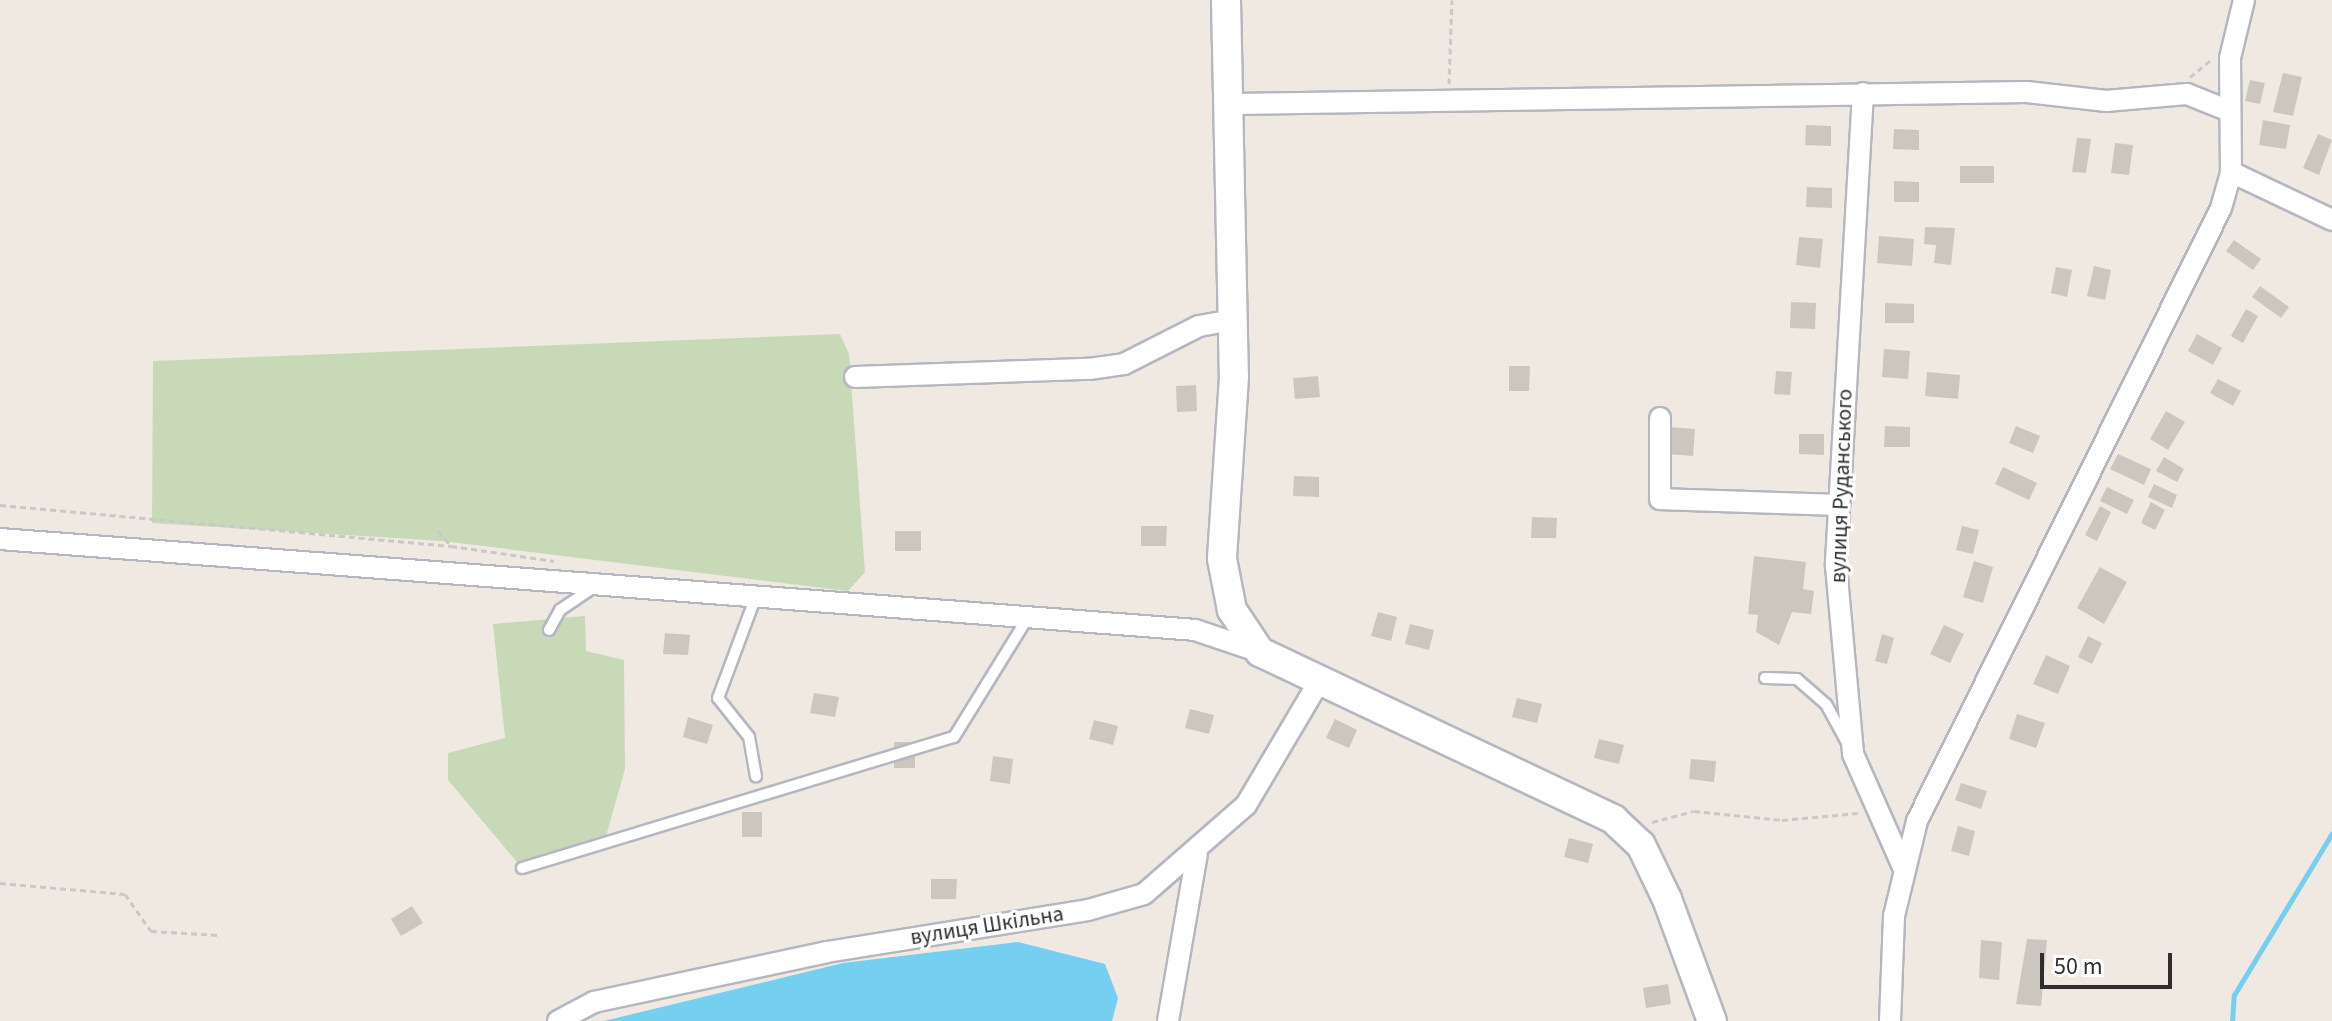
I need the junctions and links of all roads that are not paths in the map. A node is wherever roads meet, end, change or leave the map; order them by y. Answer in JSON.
{"nodes":[{"id":1,"x":1226,"y":0,"type":"edge"},
{"id":2,"x":2244,"y":0,"type":"edge"},
{"id":3,"x":1863,"y":93,"type":"junction"},
{"id":4,"x":1233,"y":104,"type":"junction"},
{"id":5,"x":2227,"y":110,"type":"junction"},
{"id":6,"x":2231,"y":172,"type":"junction"},
{"id":7,"x":2332,"y":220,"type":"edge"},
{"id":8,"x":1234,"y":320,"type":"junction"},
{"id":9,"x":855,"y":377,"type":"dead end"},
{"id":10,"x":1660,"y":418,"type":"dead end"},
{"id":11,"x":1837,"y":505,"type":"junction"},
{"id":12,"x":0,"y":539,"type":"edge"},
{"id":13,"x":598,"y":585,"type":"junction"},
{"id":14,"x":756,"y":596,"type":"junction"},
{"id":15,"x":1028,"y":617,"type":"junction"},
{"id":16,"x":549,"y":630,"type":"dead end"},
{"id":17,"x":1260,"y":652,"type":"junction"},
{"id":18,"x":1765,"y":678,"type":"dead end"},
{"id":19,"x":1320,"y":680,"type":"junction"},
{"id":20,"x":1853,"y":754,"type":"junction"},
{"id":21,"x":756,"y":776,"type":"dead end"},
{"id":22,"x":1197,"y":853,"type":"junction"},
{"id":23,"x":1903,"y":867,"type":"junction"},
{"id":24,"x":522,"y":868,"type":"dead end"},
{"id":25,"x":558,"y":1021,"type":"edge"},
{"id":26,"x":1168,"y":1021,"type":"edge"},
{"id":27,"x":1712,"y":1021,"type":"edge"},
{"id":28,"x":1890,"y":1021,"type":"edge"}],
"edges":[{"from":1,"to":4,"type":"street"},
{"from":2,"to":5,"type":"street"},
{"from":3,"to":4,"type":"street"},
{"from":3,"to":5,"type":"street"},
{"from":3,"to":11,"type":"street","name":"вулиця Руданського"},
{"from":4,"to":8,"type":"street"},
{"from":5,"to":6,"type":"street"},
{"from":6,"to":7,"type":"street"},
{"from":6,"to":23,"type":"street"},
{"from":8,"to":9,"type":"street"},
{"from":8,"to":17,"type":"street"},
{"from":10,"to":11,"type":"street"},
{"from":11,"to":20,"type":"street","name":"вулиця Руданського"},
{"from":12,"to":13,"type":"street"},
{"from":13,"to":14,"type":"street"},
{"from":13,"to":16,"type":"lane"},
{"from":14,"to":15,"type":"street"},
{"from":14,"to":21,"type":"lane"},
{"from":15,"to":17,"type":"street"},
{"from":15,"to":24,"type":"lane"},
{"from":17,"to":19,"type":"street"},
{"from":18,"to":20,"type":"lane"},
{"from":19,"to":22,"type":"street","name":"вулиця Шкільна"},
{"from":19,"to":27,"type":"street"},
{"from":20,"to":23,"type":"street","name":"вулиця Руданського"},
{"from":22,"to":25,"type":"street","name":"вулиця Шкільна"},
{"from":22,"to":26,"type":"street"},
{"from":23,"to":28,"type":"street"}]}
